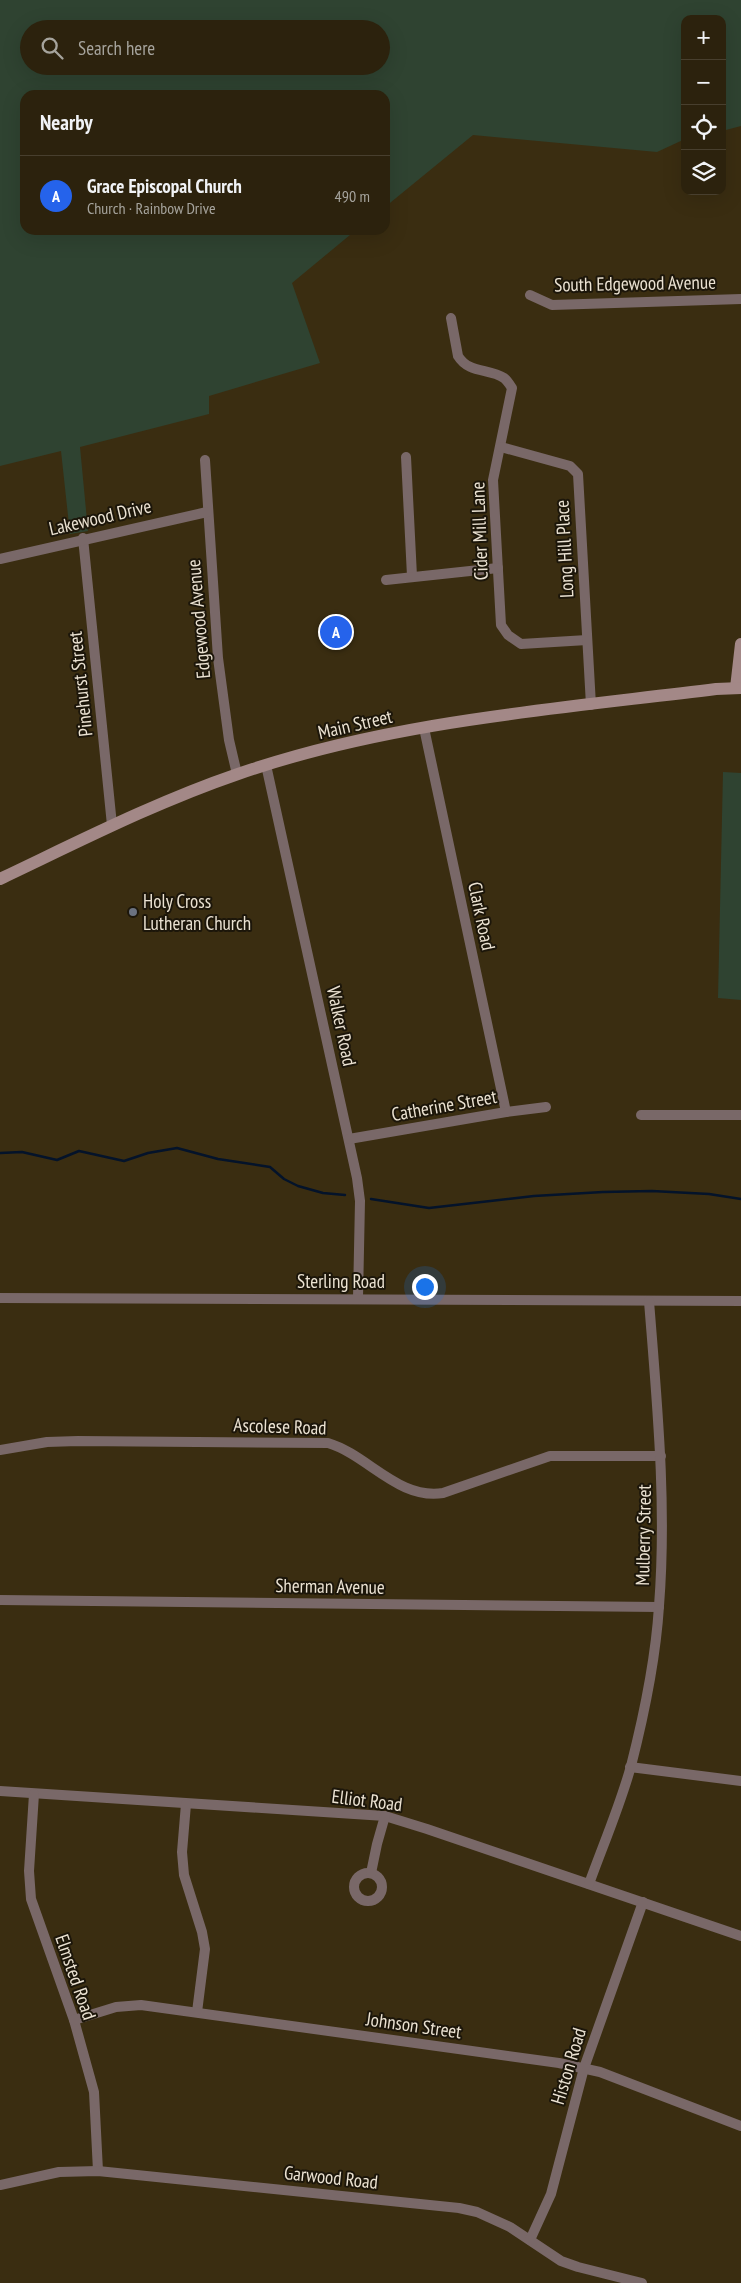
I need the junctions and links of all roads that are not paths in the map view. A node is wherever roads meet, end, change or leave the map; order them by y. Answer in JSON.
{"nodes":[{"id":1,"x":530,"y":295,"type":"dead end"},
{"id":2,"x":741,"y":299,"type":"edge"},
{"id":3,"x":451,"y":318,"type":"dead end"},
{"id":4,"x":501,"y":447,"type":"junction"},
{"id":5,"x":406,"y":457,"type":"dead end"},
{"id":6,"x":205,"y":460,"type":"dead end"},
{"id":7,"x":207,"y":512,"type":"junction"},
{"id":8,"x":83,"y":538,"type":"junction"},
{"id":9,"x":0,"y":558,"type":"edge"},
{"id":10,"x":498,"y":568,"type":"junction"},
{"id":11,"x":412,"y":576,"type":"junction"},
{"id":12,"x":386,"y":580,"type":"dead end"},
{"id":13,"x":587,"y":640,"type":"junction"},
{"id":14,"x":741,"y":644,"type":"edge"},
{"id":15,"x":738,"y":688,"type":"edge"},
{"id":16,"x":591,"y":705,"type":"junction"},
{"id":17,"x":424,"y":728,"type":"junction"},
{"id":18,"x":266,"y":765,"type":"junction"},
{"id":19,"x":237,"y":774,"type":"junction"},
{"id":20,"x":112,"y":825,"type":"junction"},
{"id":21,"x":0,"y":879,"type":"edge"},
{"id":22,"x":546,"y":1108,"type":"dead end"},
{"id":23,"x":506,"y":1112,"type":"junction"},
{"id":24,"x":641,"y":1115,"type":"dead end"},
{"id":25,"x":741,"y":1115,"type":"edge"},
{"id":26,"x":349,"y":1139,"type":"junction"},
{"id":27,"x":0,"y":1298,"type":"edge"},
{"id":28,"x":358,"y":1298,"type":"junction"},
{"id":29,"x":649,"y":1301,"type":"junction"},
{"id":30,"x":741,"y":1301,"type":"edge"},
{"id":31,"x":0,"y":1450,"type":"edge"},
{"id":32,"x":661,"y":1456,"type":"junction"},
{"id":33,"x":0,"y":1600,"type":"edge"},
{"id":34,"x":659,"y":1607,"type":"junction"},
{"id":35,"x":630,"y":1767,"type":"junction"},
{"id":36,"x":741,"y":1781,"type":"edge"},
{"id":37,"x":0,"y":1791,"type":"edge"},
{"id":38,"x":34,"y":1794,"type":"junction"},
{"id":39,"x":186,"y":1804,"type":"junction"},
{"id":40,"x":385,"y":1816,"type":"junction"},
{"id":41,"x":371,"y":1873,"type":"dead end"},
{"id":42,"x":589,"y":1884,"type":"junction"},
{"id":43,"x":643,"y":1902,"type":"junction"},
{"id":44,"x":741,"y":1936,"type":"edge"},
{"id":45,"x":196,"y":2012,"type":"junction"},
{"id":46,"x":74,"y":2020,"type":"junction"},
{"id":47,"x":584,"y":2068,"type":"junction"},
{"id":48,"x":741,"y":2126,"type":"edge"},
{"id":49,"x":98,"y":2171,"type":"junction"},
{"id":50,"x":0,"y":2185,"type":"edge"},
{"id":51,"x":530,"y":2240,"type":"junction"},
{"id":52,"x":642,"y":2283,"type":"edge"}],
"edges":[{"from":1,"to":2,"type":"street","name":"South Edgewood Avenue"},
{"from":3,"to":4,"type":"street","name":"Cider Mill Lane"},
{"from":4,"to":10,"type":"street","name":"Cider Mill Lane"},
{"from":4,"to":13,"type":"street","name":"Long Hill Place"},
{"from":5,"to":11,"type":"street"},
{"from":6,"to":7,"type":"street","name":"Edgewood Avenue"},
{"from":7,"to":8,"type":"street","name":"Lakewood Drive"},
{"from":7,"to":19,"type":"street","name":"Edgewood Avenue"},
{"from":8,"to":9,"type":"street","name":"Lakewood Drive"},
{"from":8,"to":20,"type":"street","name":"Pinehurst Street"},
{"from":10,"to":11,"type":"street"},
{"from":10,"to":13,"type":"street","name":"Cider Mill Lane"},
{"from":11,"to":12,"type":"street"},
{"from":13,"to":16,"type":"street","name":"Long Hill Place"},
{"from":14,"to":15,"type":"main road"},
{"from":15,"to":16,"type":"main road","name":"Main Street"},
{"from":16,"to":17,"type":"main road","name":"Main Street"},
{"from":17,"to":18,"type":"main road","name":"Main Street"},
{"from":17,"to":23,"type":"street","name":"Clark Road"},
{"from":18,"to":19,"type":"main road","name":"Main Street"},
{"from":18,"to":26,"type":"street","name":"Walker Road"},
{"from":19,"to":20,"type":"main road","name":"Main Street"},
{"from":20,"to":21,"type":"main road","name":"Main Street"},
{"from":22,"to":23,"type":"street","name":"Catherine Street"},
{"from":23,"to":26,"type":"street","name":"Catherine Street"},
{"from":24,"to":25,"type":"street"},
{"from":26,"to":28,"type":"street","name":"Walker Road"},
{"from":27,"to":28,"type":"street","name":"Sterling Road"},
{"from":28,"to":29,"type":"street","name":"Sterling Road"},
{"from":29,"to":30,"type":"street","name":"Sterling Road"},
{"from":29,"to":32,"type":"street","name":"Mulberry Street"},
{"from":31,"to":32,"type":"street","name":"Ascolese Road"},
{"from":32,"to":34,"type":"street","name":"Mulberry Street"},
{"from":33,"to":34,"type":"street","name":"Sherman Avenue"},
{"from":34,"to":35,"type":"street","name":"Mulberry Street"},
{"from":35,"to":36,"type":"street"},
{"from":35,"to":42,"type":"street","name":"Mulberry Street"},
{"from":37,"to":38,"type":"street","name":"Elliot Road"},
{"from":38,"to":39,"type":"street","name":"Elliot Road"},
{"from":38,"to":46,"type":"street","name":"Elmsted Road"},
{"from":39,"to":40,"type":"street","name":"Elliot Road"},
{"from":39,"to":45,"type":"street"},
{"from":40,"to":41,"type":"street"},
{"from":40,"to":42,"type":"street","name":"Elliot Road"},
{"from":42,"to":43,"type":"street","name":"Elliot Road"},
{"from":43,"to":44,"type":"street","name":"Elliot Road"},
{"from":43,"to":47,"type":"street","name":"Histon Road"},
{"from":45,"to":46,"type":"street","name":"Johnson Street"},
{"from":45,"to":47,"type":"street","name":"Johnson Street"},
{"from":46,"to":49,"type":"street","name":"Elmsted Road"},
{"from":47,"to":48,"type":"street","name":"Johnson Street"},
{"from":47,"to":51,"type":"street","name":"Histon Road"},
{"from":49,"to":50,"type":"street","name":"Garwood Road"},
{"from":49,"to":51,"type":"street","name":"Garwood Road"},
{"from":51,"to":52,"type":"street","name":"Garwood Road"}]}
